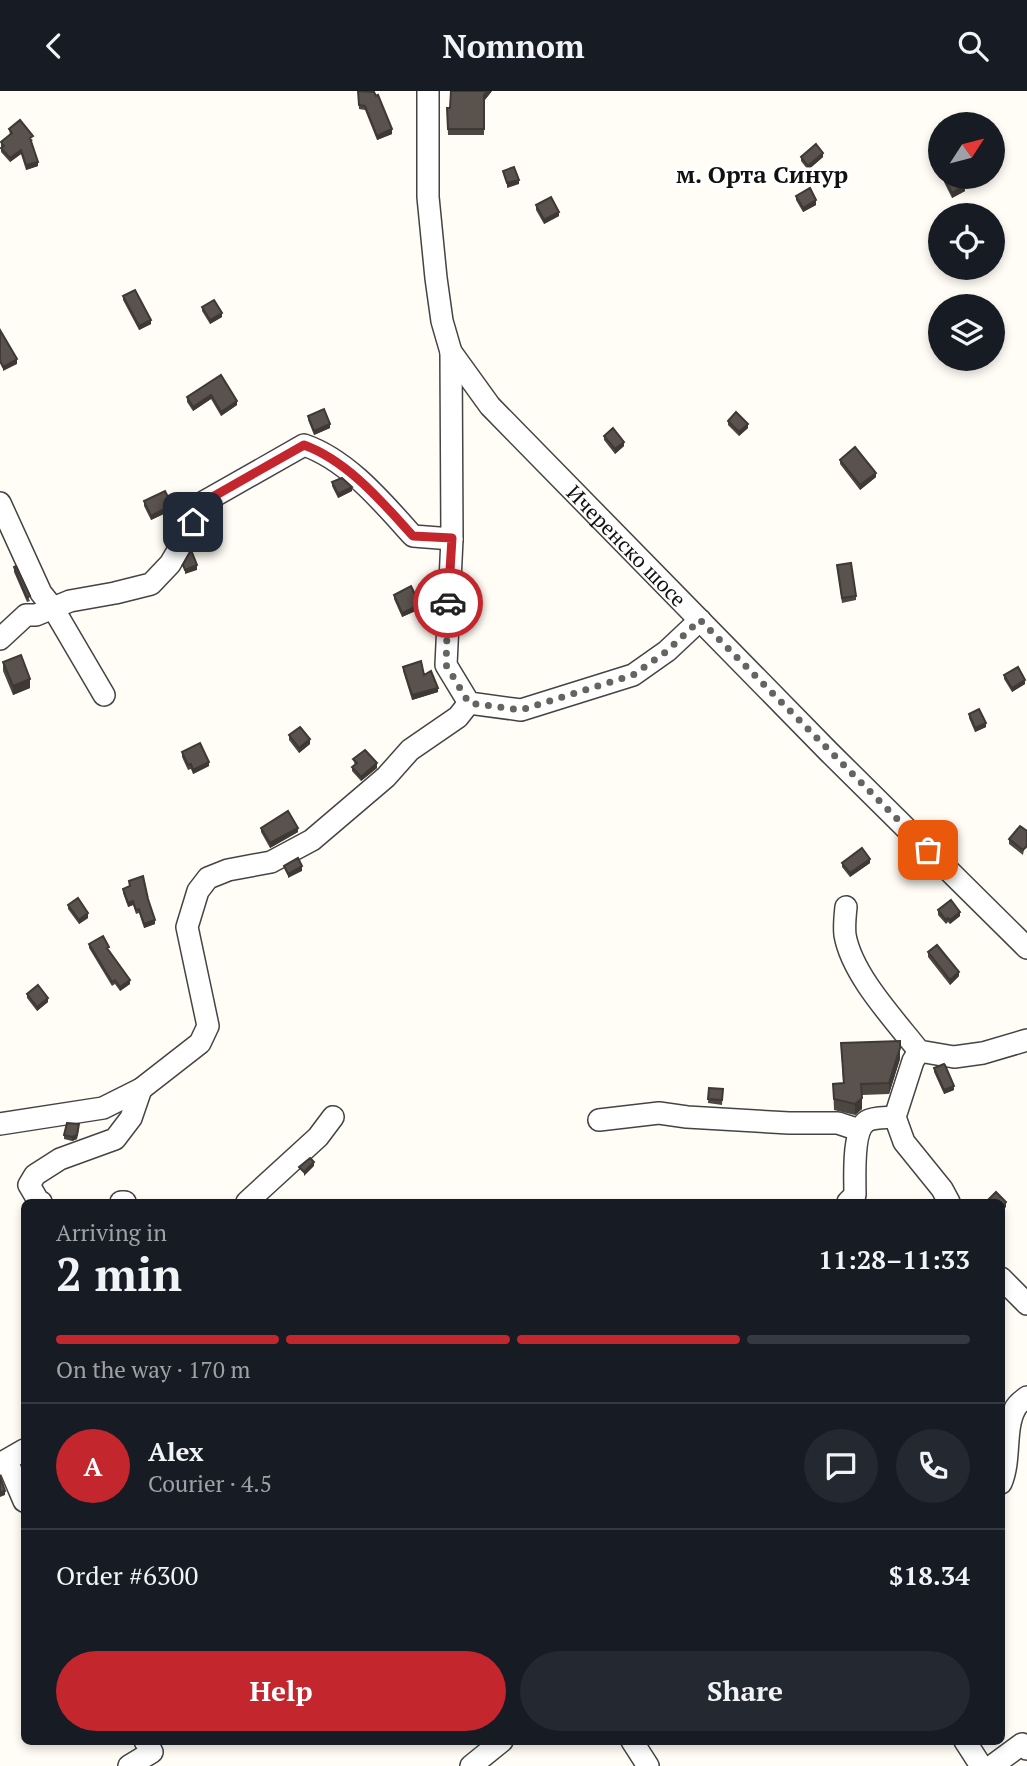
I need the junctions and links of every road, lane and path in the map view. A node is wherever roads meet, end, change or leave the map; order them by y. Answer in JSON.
{"nodes":[{"id":1,"x":428,"y":91,"type":"edge"},
{"id":2,"x":451,"y":352,"type":"junction"},
{"id":3,"x":0,"y":503,"type":"edge"},
{"id":4,"x":452,"y":538,"type":"junction"},
{"id":5,"x":53,"y":608,"type":"junction"},
{"id":6,"x":700,"y":620,"type":"junction"},
{"id":7,"x":0,"y":639,"type":"edge"},
{"id":8,"x":104,"y":695,"type":"dead end"},
{"id":9,"x":469,"y":703,"type":"junction"},
{"id":10,"x":846,"y":907,"type":"dead end"},
{"id":11,"x":1027,"y":948,"type":"edge"},
{"id":12,"x":1027,"y":1040,"type":"edge"},
{"id":13,"x":919,"y":1051,"type":"junction"},
{"id":14,"x":141,"y":1089,"type":"junction"},
{"id":15,"x":333,"y":1117,"type":"dead end"},
{"id":16,"x":895,"y":1117,"type":"junction"},
{"id":17,"x":599,"y":1120,"type":"dead end"},
{"id":18,"x":0,"y":1124,"type":"edge"},
{"id":19,"x":859,"y":1130,"type":"junction"},
{"id":20,"x":37,"y":1199,"type":"edge"},
{"id":21,"x":250,"y":1199,"type":"edge"},
{"id":22,"x":851,"y":1199,"type":"edge"},
{"id":23,"x":947,"y":1199,"type":"edge"},
{"id":24,"x":1005,"y":1282,"type":"edge"},
{"id":25,"x":1027,"y":1304,"type":"edge"},
{"id":26,"x":1027,"y":1398,"type":"edge"},
{"id":27,"x":1006,"y":1415,"type":"edge"},
{"id":28,"x":10,"y":1458,"type":"edge"},
{"id":29,"x":1005,"y":1473,"type":"edge"},
{"id":30,"x":21,"y":1492,"type":"edge"},
{"id":31,"x":148,"y":1745,"type":"edge"},
{"id":32,"x":497,"y":1745,"type":"edge"},
{"id":33,"x":635,"y":1745,"type":"edge"},
{"id":34,"x":968,"y":1745,"type":"edge"},
{"id":35,"x":1027,"y":1749,"type":"edge"},
{"id":36,"x":129,"y":1766,"type":"edge"},
{"id":37,"x":471,"y":1766,"type":"edge"},
{"id":38,"x":648,"y":1766,"type":"edge"},
{"id":39,"x":981,"y":1766,"type":"edge"},
{"id":40,"x":992,"y":1766,"type":"edge"}],
"edges":[{"from":1,"to":2,"type":"street","name":"Ичеренско шосе"},
{"from":2,"to":4,"type":"street"},
{"from":2,"to":6,"type":"street","name":"Ичеренско шосе"},
{"from":3,"to":5,"type":"street"},
{"from":4,"to":5,"type":"street"},
{"from":4,"to":9,"type":"street"},
{"from":5,"to":7,"type":"street"},
{"from":5,"to":8,"type":"street"},
{"from":6,"to":9,"type":"street"},
{"from":6,"to":11,"type":"street","name":"Ичеренско шосе"},
{"from":9,"to":14,"type":"street"},
{"from":10,"to":13,"type":"street"},
{"from":12,"to":13,"type":"street"},
{"from":13,"to":16,"type":"street"},
{"from":14,"to":18,"type":"street"},
{"from":14,"to":20,"type":"street"},
{"from":15,"to":21,"type":"street"},
{"from":16,"to":19,"type":"street"},
{"from":16,"to":23,"type":"street"},
{"from":17,"to":19,"type":"street"},
{"from":19,"to":22,"type":"street"},
{"from":24,"to":25,"type":"street"},
{"from":26,"to":27,"type":"street"},
{"from":27,"to":29,"type":"street"},
{"from":28,"to":30,"type":"street"},
{"from":31,"to":36,"type":"street"},
{"from":32,"to":37,"type":"street"},
{"from":33,"to":38,"type":"street"},
{"from":34,"to":39,"type":"street"},
{"from":35,"to":40,"type":"street"}]}
